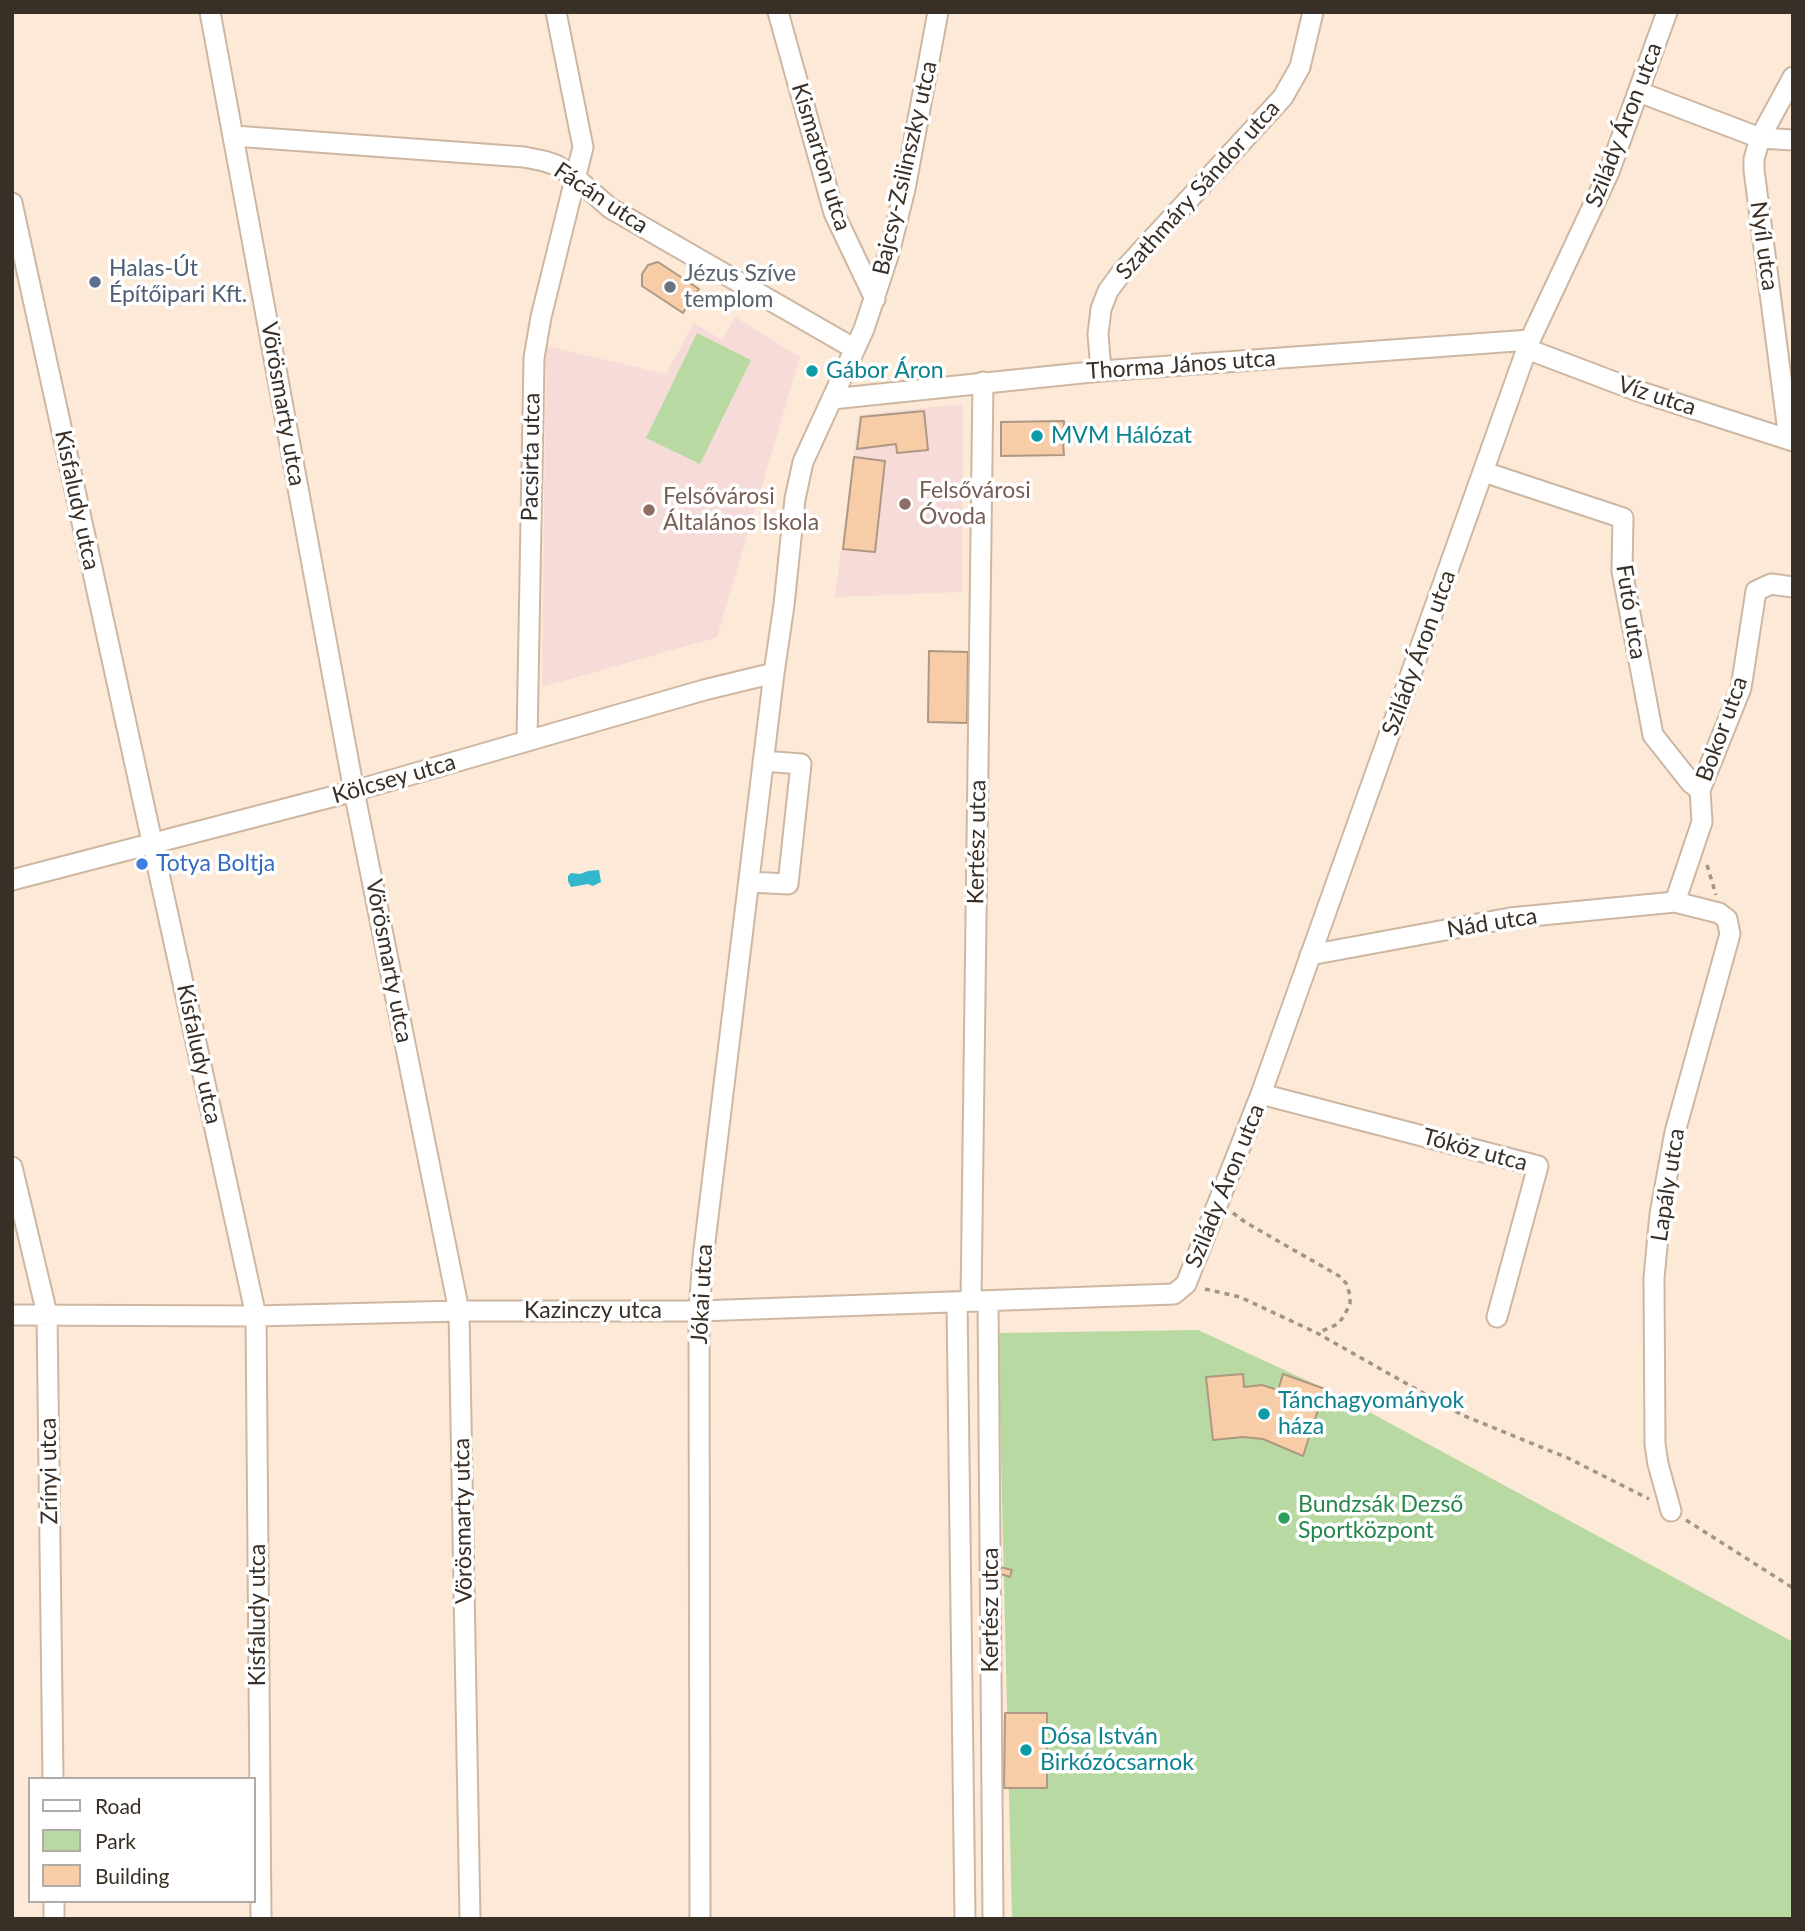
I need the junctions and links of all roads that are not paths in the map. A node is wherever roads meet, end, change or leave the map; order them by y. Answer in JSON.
{"nodes":[{"id":1,"x":210,"y":12,"type":"edge"},
{"id":2,"x":556,"y":12,"type":"edge"},
{"id":3,"x":778,"y":12,"type":"edge"},
{"id":4,"x":938,"y":12,"type":"edge"},
{"id":5,"x":1313,"y":12,"type":"edge"},
{"id":6,"x":1667,"y":12,"type":"edge"},
{"id":7,"x":1793,"y":77,"type":"edge"},
{"id":8,"x":1640,"y":92,"type":"junction"},
{"id":9,"x":234,"y":136,"type":"junction"},
{"id":10,"x":1760,"y":138,"type":"junction"},
{"id":11,"x":1793,"y":141,"type":"edge"},
{"id":12,"x":576,"y":178,"type":"junction"},
{"id":13,"x":12,"y":204,"type":"edge"},
{"id":14,"x":874,"y":299,"type":"junction"},
{"id":15,"x":1528,"y":344,"type":"junction"},
{"id":16,"x":855,"y":349,"type":"junction"},
{"id":17,"x":1101,"y":371,"type":"junction"},
{"id":18,"x":983,"y":382,"type":"junction"},
{"id":19,"x":832,"y":399,"type":"junction"},
{"id":20,"x":1791,"y":440,"type":"edge"},
{"id":21,"x":1484,"y":472,"type":"junction"},
{"id":22,"x":1793,"y":587,"type":"edge"},
{"id":23,"x":774,"y":673,"type":"junction"},
{"id":24,"x":527,"y":740,"type":"junction"},
{"id":25,"x":763,"y":761,"type":"junction"},
{"id":26,"x":1700,"y":790,"type":"junction"},
{"id":27,"x":354,"y":791,"type":"junction"},
{"id":28,"x":153,"y":844,"type":"junction"},
{"id":29,"x":12,"y":880,"type":"edge"},
{"id":30,"x":748,"y":882,"type":"junction"},
{"id":31,"x":1675,"y":902,"type":"junction"},
{"id":32,"x":1310,"y":955,"type":"junction"},
{"id":33,"x":1261,"y":1094,"type":"junction"},
{"id":34,"x":12,"y":1167,"type":"edge"},
{"id":35,"x":1180,"y":1289,"type":"joint"},
{"id":36,"x":972,"y":1301,"type":"junction"},
{"id":37,"x":459,"y":1311,"type":"junction"},
{"id":38,"x":699,"y":1311,"type":"junction"},
{"id":39,"x":47,"y":1314,"type":"junction"},
{"id":40,"x":12,"y":1315,"type":"edge"},
{"id":41,"x":256,"y":1316,"type":"junction"},
{"id":42,"x":1497,"y":1317,"type":"dead end"},
{"id":43,"x":1671,"y":1511,"type":"road end"},
{"id":44,"x":53,"y":1777,"type":"edge"},
{"id":45,"x":261,"y":1919,"type":"edge"},
{"id":46,"x":470,"y":1919,"type":"edge"},
{"id":47,"x":700,"y":1919,"type":"edge"},
{"id":48,"x":965,"y":1919,"type":"edge"},
{"id":49,"x":993,"y":1919,"type":"edge"}],
"edges":[{"from":1,"to":9,"type":"street","name":"Vörösmarty utca"},
{"from":2,"to":12,"type":"street","name":"Pacsirta utca"},
{"from":3,"to":14,"type":"street","name":"Kismarton utca"},
{"from":4,"to":14,"type":"street","name":"Bajcsy-Zsilinszky utca"},
{"from":5,"to":17,"type":"street","name":"Szathmáry Sándor utca"},
{"from":6,"to":8,"type":"street","name":"Szilády Áron utca"},
{"from":7,"to":10,"type":"street","name":"Nyíl utca"},
{"from":8,"to":10,"type":"street"},
{"from":8,"to":15,"type":"street","name":"Szilády Áron utca"},
{"from":9,"to":12,"type":"street","name":"Fácán utca"},
{"from":9,"to":27,"type":"street","name":"Vörösmarty utca"},
{"from":10,"to":11,"type":"street"},
{"from":10,"to":20,"type":"street","name":"Nyíl utca"},
{"from":12,"to":16,"type":"street","name":"Fácán utca"},
{"from":12,"to":24,"type":"street","name":"Pacsirta utca"},
{"from":13,"to":28,"type":"street","name":"Kisfaludy utca"},
{"from":14,"to":16,"type":"street","name":"Bajcsy-Zsilinszky utca"},
{"from":15,"to":17,"type":"street","name":"Thorma János utca"},
{"from":15,"to":20,"type":"street","name":"Víz utca"},
{"from":15,"to":21,"type":"street","name":"Szilády Áron utca"},
{"from":16,"to":19,"type":"street","name":"Bajcsy-Zsilinszky utca"},
{"from":17,"to":18,"type":"street","name":"Thorma János utca"},
{"from":18,"to":19,"type":"street","name":"Thorma János utca"},
{"from":18,"to":36,"type":"street","name":"Kertész utca"},
{"from":19,"to":23,"type":"street","name":"Bajcsy-Zsilinszky utca"},
{"from":21,"to":26,"type":"street","name":"Futó utca"},
{"from":21,"to":32,"type":"street","name":"Szilády Áron utca"},
{"from":22,"to":26,"type":"street","name":"Bokor utca"},
{"from":23,"to":24,"type":"street","name":"Kölcsey utca"},
{"from":23,"to":25,"type":"street","name":"Jókai utca"},
{"from":24,"to":27,"type":"street","name":"Kölcsey utca"},
{"from":25,"to":30,"type":"street","name":"Jókai utca"},
{"from":25,"to":30,"type":"street"},
{"from":26,"to":31,"type":"street","name":"Bokor utca"},
{"from":27,"to":28,"type":"street","name":"Kölcsey utca"},
{"from":27,"to":37,"type":"street","name":"Vörösmarty utca"},
{"from":28,"to":29,"type":"street","name":"Kölcsey utca"},
{"from":28,"to":41,"type":"street","name":"Kisfaludy utca"},
{"from":30,"to":38,"type":"street","name":"Jókai utca"},
{"from":31,"to":32,"type":"street","name":"Nád utca"},
{"from":31,"to":43,"type":"street","name":"Lapály utca"},
{"from":32,"to":33,"type":"street","name":"Szilády Áron utca"},
{"from":33,"to":35,"type":"street","name":"Szilády Áron utca"},
{"from":33,"to":42,"type":"street","name":"Tóköz utca"},
{"from":34,"to":39,"type":"street","name":"Zrínyi utca"},
{"from":35,"to":36,"type":"street","name":"Kazinczy utca"},
{"from":36,"to":38,"type":"street","name":"Kazinczy utca"},
{"from":36,"to":48,"type":"street"},
{"from":36,"to":49,"type":"street","name":"Kertész utca"},
{"from":37,"to":38,"type":"street","name":"Kazinczy utca"},
{"from":37,"to":41,"type":"street","name":"Kazinczy utca"},
{"from":37,"to":46,"type":"street","name":"Vörösmarty utca"},
{"from":38,"to":47,"type":"street","name":"Jókai utca"},
{"from":39,"to":40,"type":"street","name":"Kazinczy utca"},
{"from":39,"to":41,"type":"street","name":"Kazinczy utca"},
{"from":39,"to":44,"type":"street","name":"Zrínyi utca"},
{"from":41,"to":45,"type":"street","name":"Kisfaludy utca"}]}
